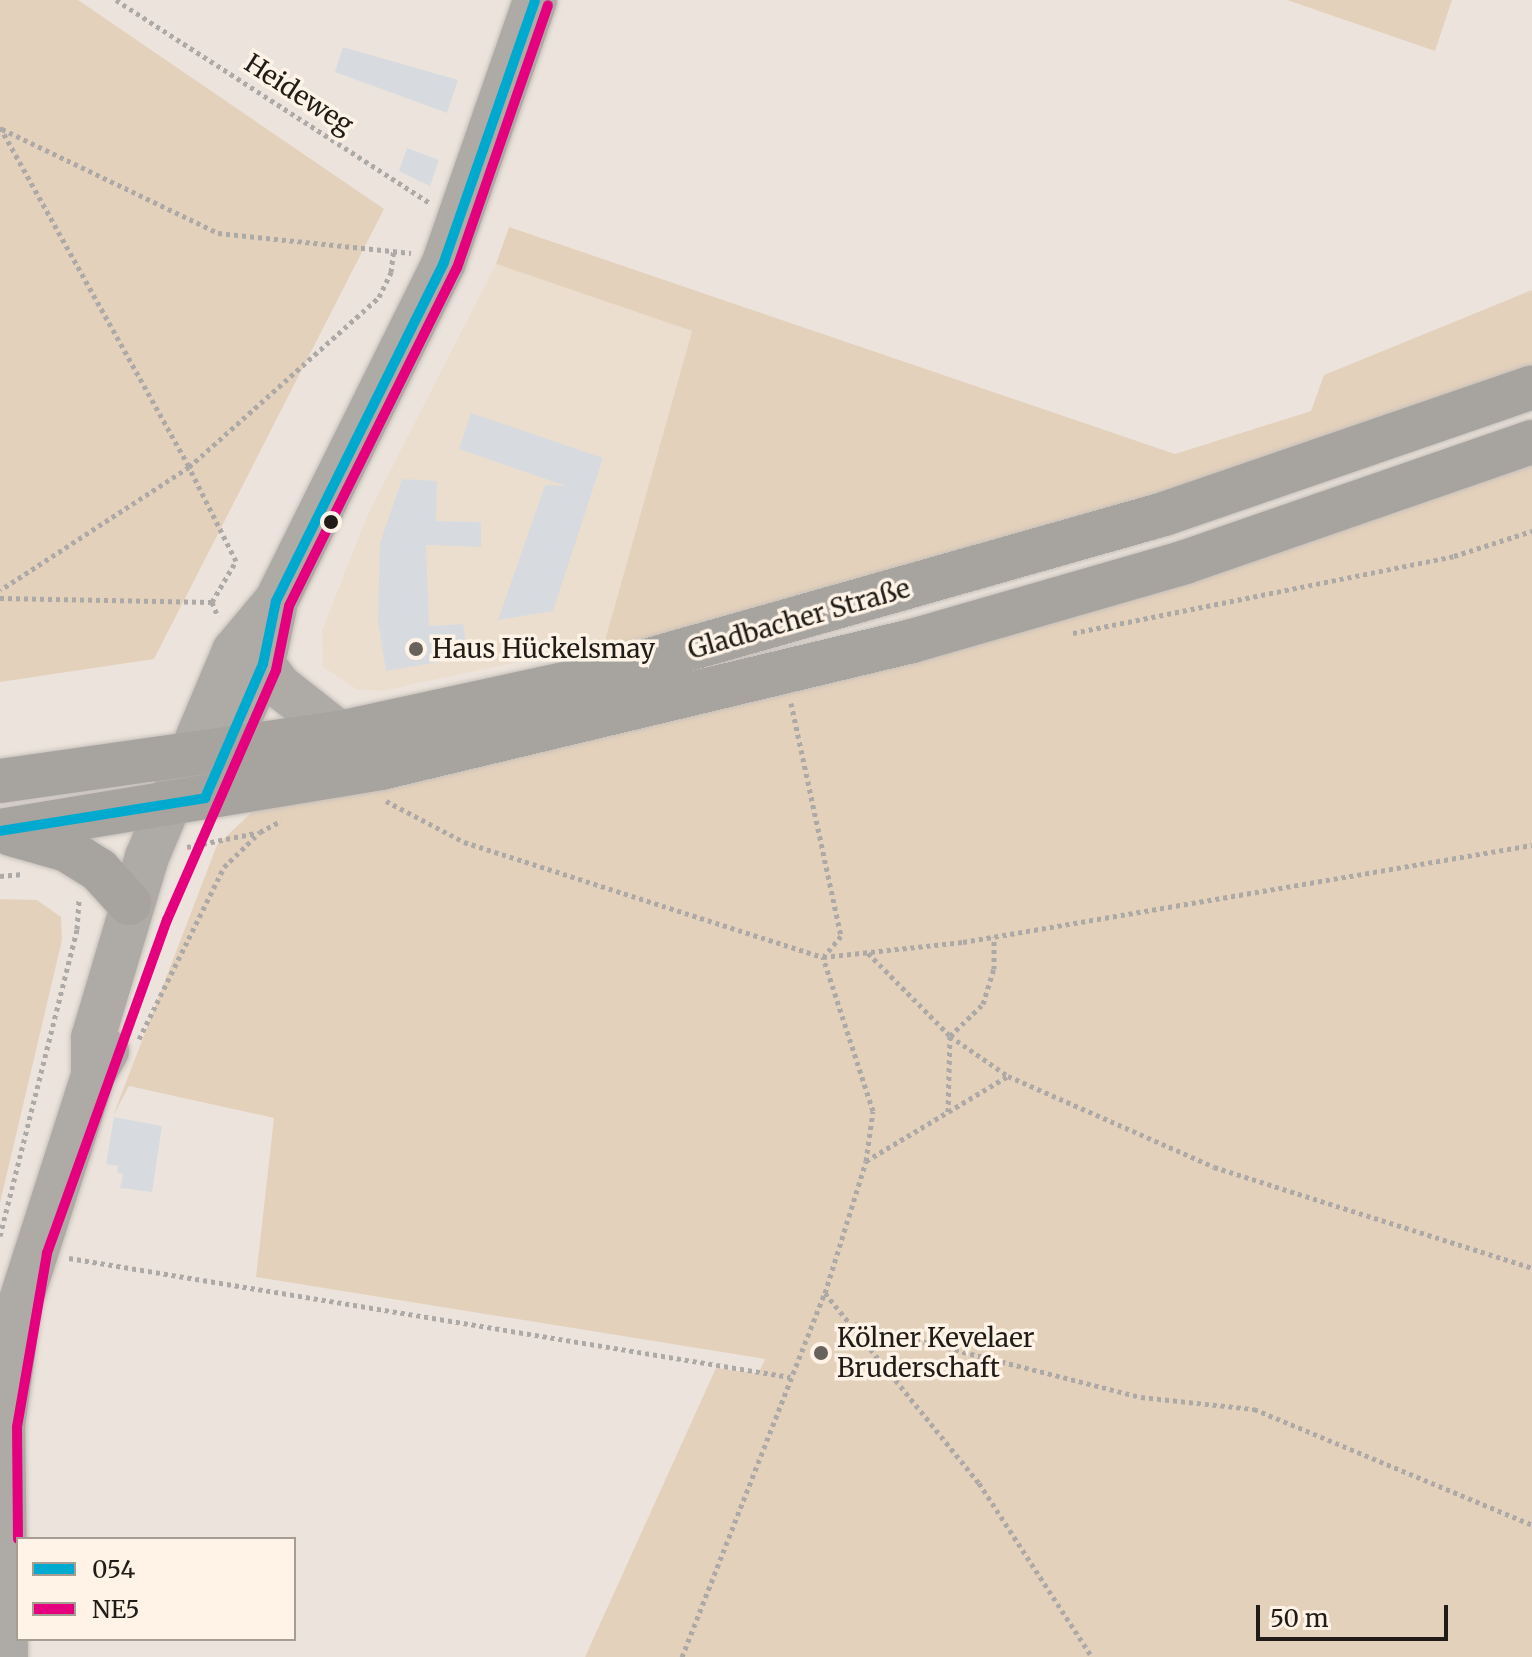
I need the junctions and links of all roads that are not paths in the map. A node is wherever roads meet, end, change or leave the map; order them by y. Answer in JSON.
{"nodes":[{"id":1,"x":535,"y":0,"type":"edge"},
{"id":2,"x":1532,"y":387,"type":"edge"},
{"id":3,"x":1532,"y":442,"type":"edge"},
{"id":4,"x":276,"y":601,"type":"junction"},
{"id":5,"x":263,"y":664,"type":"junction"},
{"id":6,"x":339,"y":733,"type":"junction"},
{"id":7,"x":211,"y":748,"type":"junction"},
{"id":8,"x":0,"y":781,"type":"edge"},
{"id":9,"x":188,"y":800,"type":"junction"},
{"id":10,"x":1,"y":831,"type":"edge"},
{"id":11,"x":129,"y":903,"type":"junction"},
{"id":12,"x":93,"y":1075,"type":"junction"},
{"id":13,"x":17,"y":1243,"type":"edge"},
{"id":14,"x":6,"y":1657,"type":"edge"}],
"edges":[{"from":1,"to":4,"type":"main road"},
{"from":2,"to":6,"type":"main road","name":"Gladbacher Straße"},
{"from":3,"to":9,"type":"main road","name":"Gladbacher Straße"},
{"from":4,"to":5,"type":"main road"},
{"from":4,"to":7,"type":"main road"},
{"from":5,"to":6,"type":"main road"},
{"from":5,"to":7,"type":"main road"},
{"from":6,"to":7,"type":"main road","name":"Gladbacher Straße"},
{"from":7,"to":8,"type":"main road","name":"Gladbacher Straße"},
{"from":7,"to":9,"type":"main road"},
{"from":9,"to":10,"type":"main road","name":"Gladbacher Straße"},
{"from":9,"to":11,"type":"main road"},
{"from":9,"to":12,"type":"main road"},
{"from":10,"to":11,"type":"main road"},
{"from":11,"to":12,"type":"main road"},
{"from":12,"to":13,"type":"main road"},
{"from":13,"to":14,"type":"main road"}]}
